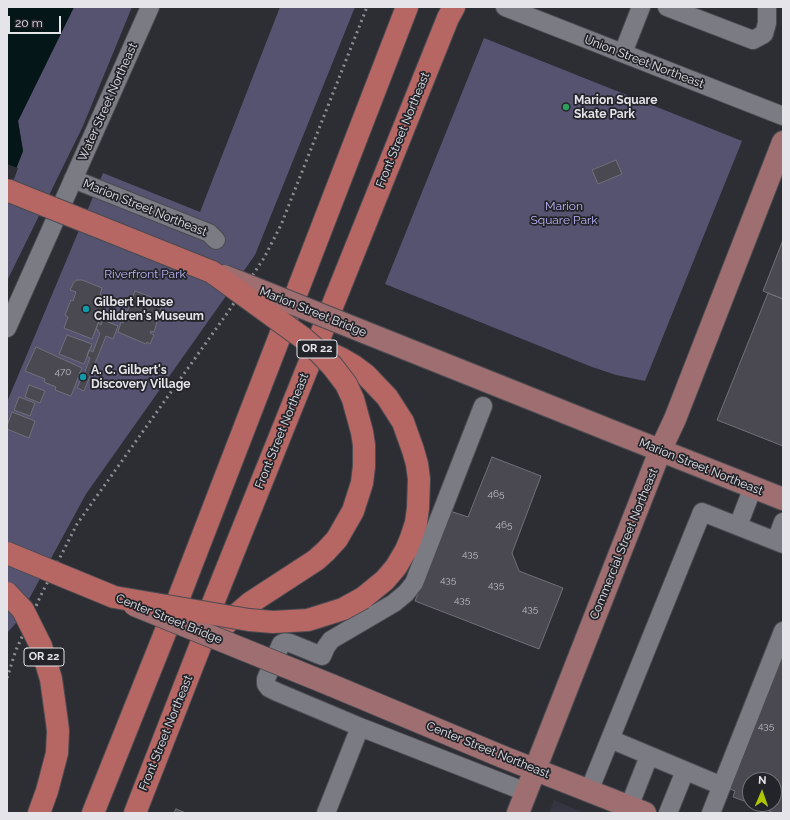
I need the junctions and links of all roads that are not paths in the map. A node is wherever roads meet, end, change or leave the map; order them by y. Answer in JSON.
{"nodes":[{"id":1,"x":150,"y":7,"type":"edge"},
{"id":2,"x":407,"y":7,"type":"edge"},
{"id":3,"x":454,"y":7,"type":"edge"},
{"id":4,"x":505,"y":7,"type":"edge"},
{"id":5,"x":641,"y":7,"type":"edge"},
{"id":6,"x":667,"y":7,"type":"edge"},
{"id":7,"x":768,"y":7,"type":"edge"},
{"id":8,"x":623,"y":53,"type":"junction"},
{"id":9,"x":783,"y":116,"type":"edge"},
{"id":10,"x":783,"y":142,"type":"edge"},
{"id":11,"x":73,"y":178,"type":"junction"},
{"id":12,"x":7,"y":190,"type":"edge"},
{"id":13,"x":216,"y":240,"type":"dead end"},
{"id":14,"x":212,"y":272,"type":"junction"},
{"id":15,"x":7,"y":328,"type":"edge"},
{"id":16,"x":316,"y":347,"type":"junction"},
{"id":17,"x":483,"y":406,"type":"dead end"},
{"id":18,"x":618,"y":434,"type":"joint"},
{"id":19,"x":660,"y":451,"type":"junction"},
{"id":20,"x":752,"y":487,"type":"junction"},
{"id":21,"x":783,"y":499,"type":"edge"},
{"id":22,"x":783,"y":522,"type":"edge"},
{"id":23,"x":738,"y":526,"type":"junction"},
{"id":24,"x":779,"y":542,"type":"edge"},
{"id":25,"x":7,"y":553,"type":"edge"},
{"id":26,"x":7,"y":593,"type":"edge"},
{"id":27,"x":114,"y":597,"type":"junction"},
{"id":28,"x":783,"y":631,"type":"edge"},
{"id":29,"x":201,"y":644,"type":"junction"},
{"id":30,"x":331,"y":685,"type":"joint"},
{"id":31,"x":360,"y":726,"type":"junction"},
{"id":32,"x":610,"y":739,"type":"junction"},
{"id":33,"x":649,"y":756,"type":"junction"},
{"id":34,"x":535,"y":770,"type":"junction"},
{"id":35,"x":685,"y":771,"type":"junction"},
{"id":36,"x":722,"y":786,"type":"junction"},
{"id":37,"x":589,"y":791,"type":"junction"},
{"id":38,"x":526,"y":792,"type":"junction"},
{"id":39,"x":637,"y":810,"type":"edge"},
{"id":40,"x":39,"y":813,"type":"edge"},
{"id":41,"x":92,"y":813,"type":"edge"},
{"id":42,"x":135,"y":813,"type":"edge"},
{"id":43,"x":326,"y":813,"type":"edge"},
{"id":44,"x":518,"y":813,"type":"edge"},
{"id":45,"x":668,"y":813,"type":"edge"},
{"id":46,"x":711,"y":813,"type":"edge"}],
"edges":[{"from":1,"to":11,"type":"street","name":"Water Street Northeast"},
{"from":2,"to":41,"type":"highway"},
{"from":3,"to":16,"type":"highway","name":"Front Street Northeast"},
{"from":4,"to":8,"type":"street","name":"Union Street Northeast"},
{"from":5,"to":8,"type":"street"},
{"from":6,"to":7,"type":"street"},
{"from":8,"to":9,"type":"street","name":"Union Street Northeast"},
{"from":10,"to":19,"type":"main road","name":"Commercial Street Northeast"},
{"from":11,"to":13,"type":"street","name":"Marion Street Northeast"},
{"from":11,"to":15,"type":"street","name":"Water Street Northeast"},
{"from":12,"to":14,"type":"highway","name":"Marion Street Bridge","number":"OR 22","bridge":true},
{"from":14,"to":18,"type":"main road","name":"Marion Street Bridge","bridge":true},
{"from":14,"to":29,"type":"highway","number":"OR 22","bridge":true},
{"from":16,"to":27,"type":"highway","bridge":true},
{"from":16,"to":29,"type":"highway","name":"Front Street Northeast"},
{"from":17,"to":31,"type":"street"},
{"from":18,"to":19,"type":"main road","name":"Marion Street Northeast"},
{"from":19,"to":20,"type":"main road","name":"Marion Street Northeast"},
{"from":19,"to":34,"type":"main road","name":"Commercial Street Northeast"},
{"from":20,"to":21,"type":"main road","name":"Marion Street Northeast"},
{"from":20,"to":23,"type":"street"},
{"from":22,"to":24,"type":"street"},
{"from":23,"to":24,"type":"street"},
{"from":23,"to":32,"type":"street"},
{"from":25,"to":27,"type":"highway","name":"Center Street Bridge","bridge":true},
{"from":26,"to":40,"type":"highway","number":"OR 22","bridge":true},
{"from":27,"to":30,"type":"main road","name":"Center Street Bridge","bridge":true},
{"from":28,"to":36,"type":"street"},
{"from":29,"to":42,"type":"highway","name":"Front Street Northeast","number":"OR 22"},
{"from":30,"to":34,"type":"main road","name":"Center Street Northeast"},
{"from":31,"to":38,"type":"street"},
{"from":31,"to":43,"type":"street"},
{"from":32,"to":33,"type":"street"},
{"from":32,"to":37,"type":"street"},
{"from":33,"to":35,"type":"street"},
{"from":33,"to":39,"type":"street"},
{"from":34,"to":37,"type":"main road","name":"Center Street Northeast"},
{"from":34,"to":38,"type":"main road","name":"Commercial Street Northeast"},
{"from":35,"to":36,"type":"street"},
{"from":35,"to":45,"type":"street"},
{"from":36,"to":46,"type":"street"},
{"from":37,"to":39,"type":"main road","name":"Center Street Northeast"},
{"from":38,"to":44,"type":"main road","name":"Commercial Street Northeast"}]}
